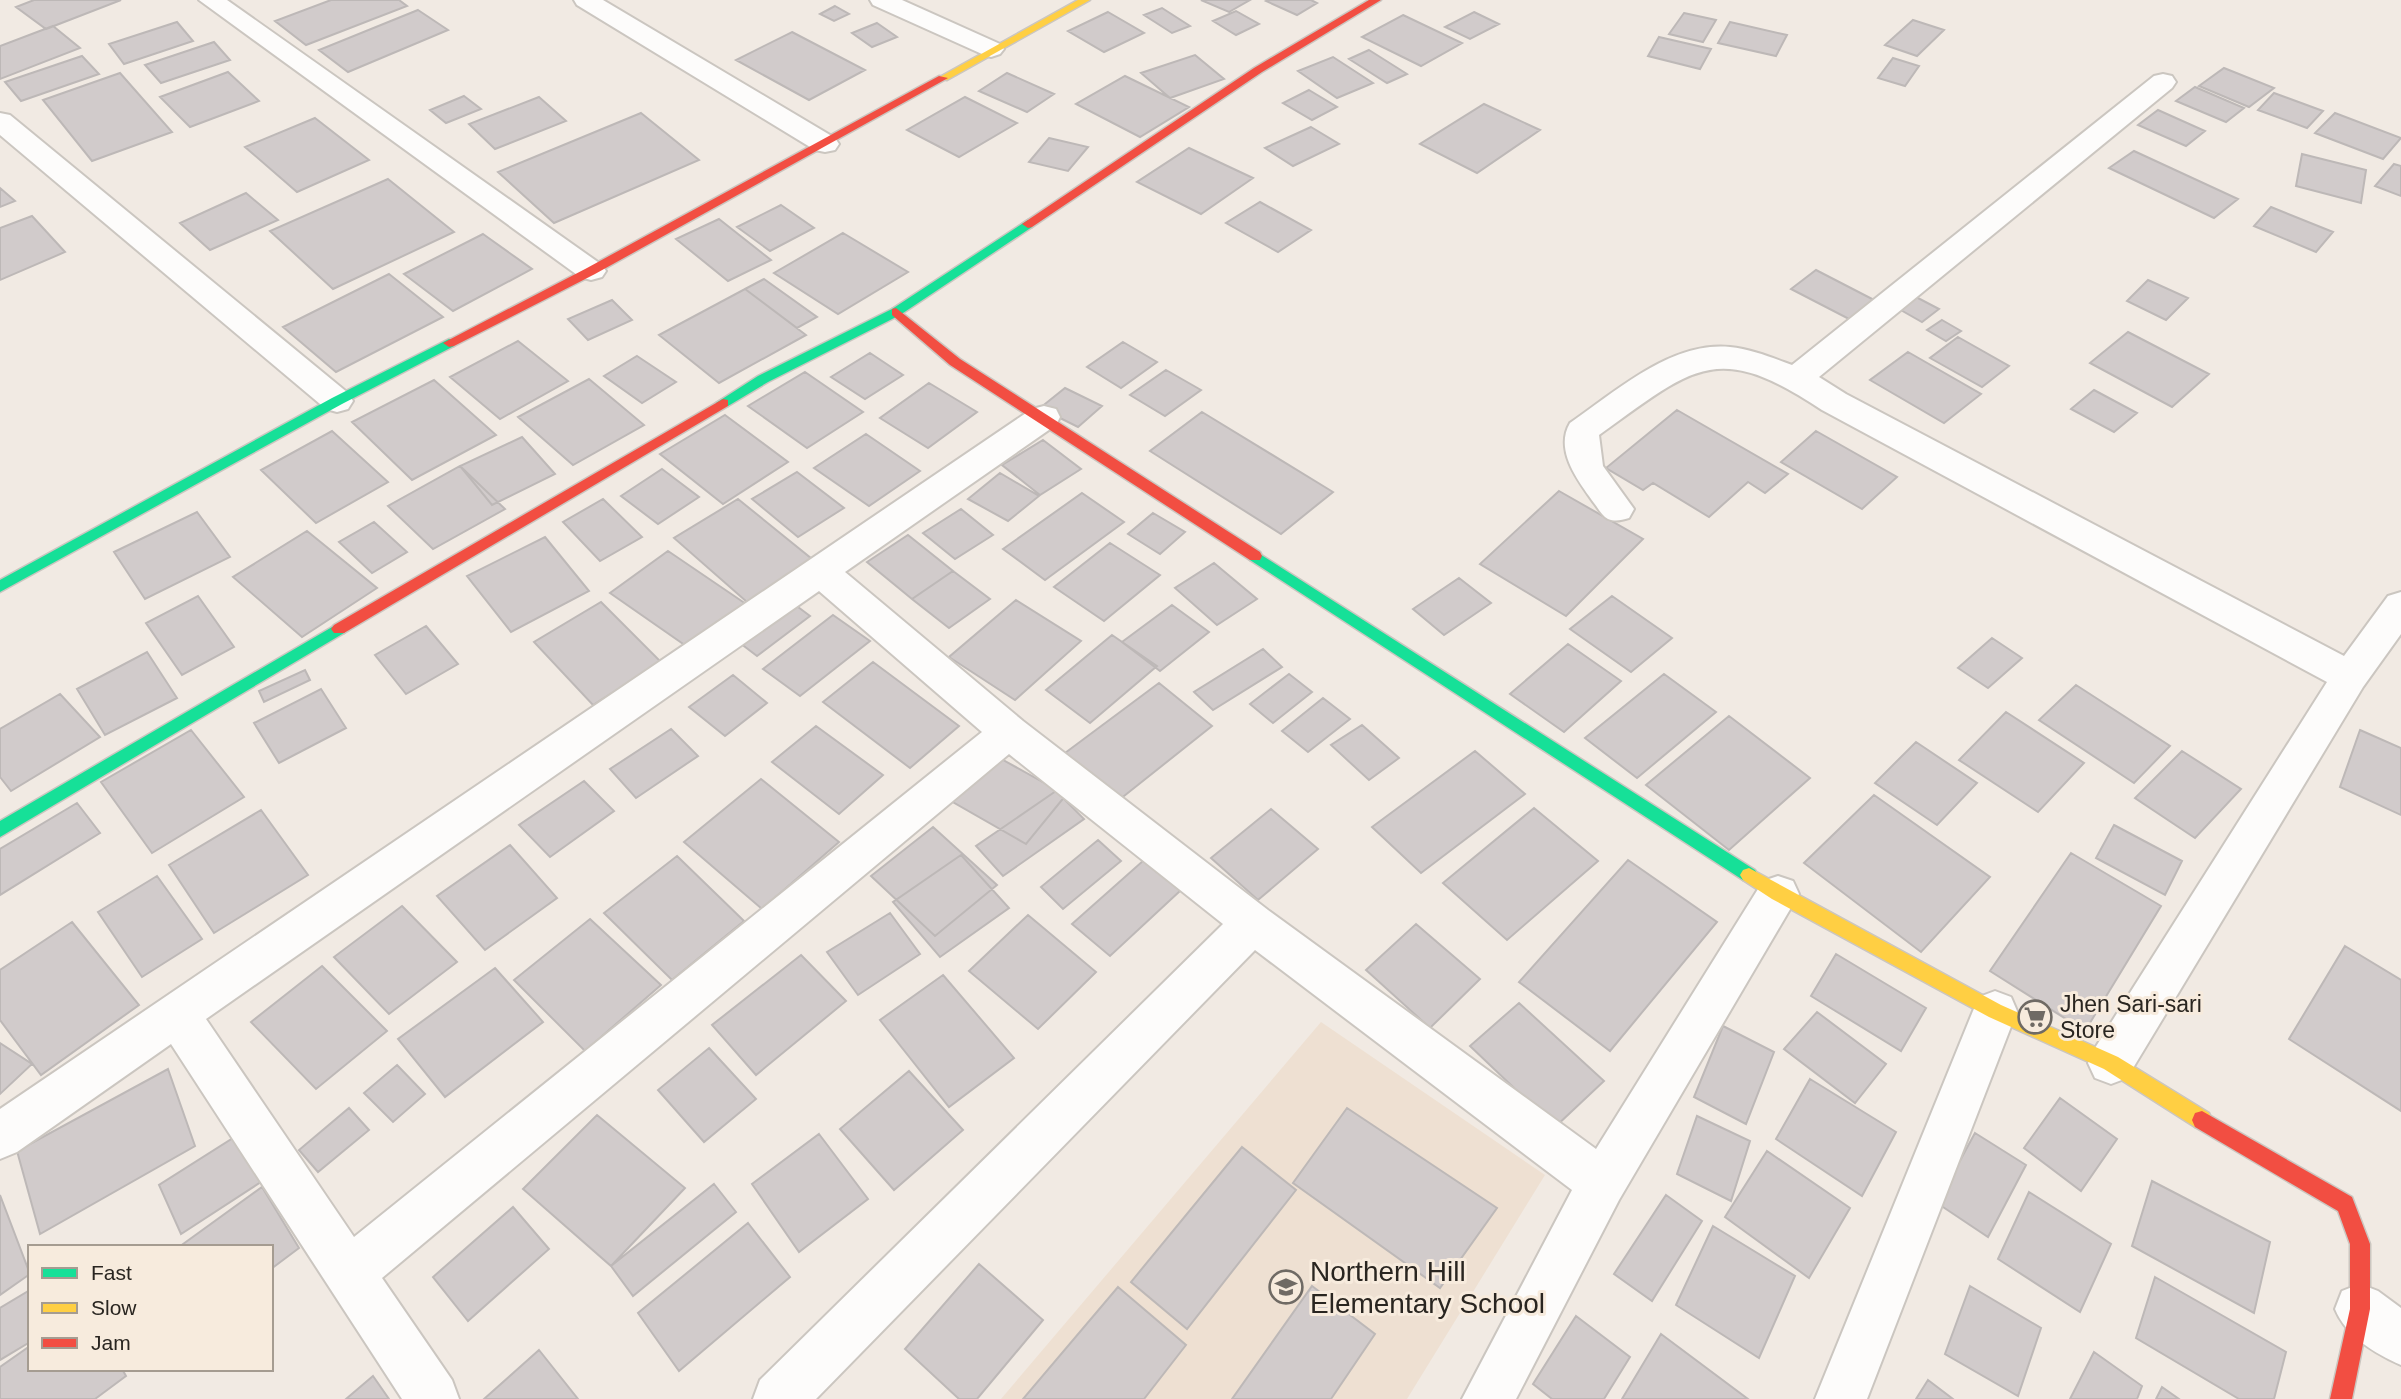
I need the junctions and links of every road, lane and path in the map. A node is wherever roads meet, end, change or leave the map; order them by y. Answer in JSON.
{"nodes":[{"id":1,"x":211,"y":0,"type":"edge"},
{"id":2,"x":586,"y":0,"type":"edge"},
{"id":3,"x":882,"y":0,"type":"edge"},
{"id":4,"x":1085,"y":0,"type":"edge"},
{"id":5,"x":1376,"y":0,"type":"edge"},
{"id":6,"x":991,"y":49,"type":"junction"},
{"id":7,"x":2163,"y":82,"type":"dead end"},
{"id":8,"x":0,"y":121,"type":"edge"},
{"id":9,"x":825,"y":144,"type":"junction"},
{"id":10,"x":591,"y":271,"type":"junction"},
{"id":11,"x":896,"y":312,"type":"junction"},
{"id":12,"x":1797,"y":378,"type":"junction"},
{"id":13,"x":337,"y":401,"type":"junction"},
{"id":14,"x":1044,"y":417,"type":"junction"},
{"id":15,"x":1617,"y":509,"type":"dead end"},
{"id":16,"x":821,"y":572,"type":"junction"},
{"id":17,"x":0,"y":587,"type":"edge"},
{"id":18,"x":2401,"y":606,"type":"edge"},
{"id":19,"x":2350,"y":677,"type":"junction"},
{"id":20,"x":1009,"y":732,"type":"junction"},
{"id":21,"x":0,"y":830,"type":"edge"},
{"id":22,"x":1779,"y":894,"type":"junction"},
{"id":23,"x":1253,"y":923,"type":"junction"},
{"id":24,"x":1995,"y":1011,"type":"junction"},
{"id":25,"x":177,"y":1014,"type":"junction"},
{"id":26,"x":2111,"y":1063,"type":"junction"},
{"id":27,"x":0,"y":1136,"type":"edge"},
{"id":28,"x":1602,"y":1184,"type":"junction"},
{"id":29,"x":349,"y":1273,"type":"junction"},
{"id":30,"x":2360,"y":1309,"type":"junction"},
{"id":31,"x":2401,"y":1339,"type":"edge"},
{"id":32,"x":433,"y":1399,"type":"edge"},
{"id":33,"x":779,"y":1399,"type":"edge"},
{"id":34,"x":1488,"y":1399,"type":"edge"},
{"id":35,"x":1841,"y":1399,"type":"edge"},
{"id":36,"x":2340,"y":1399,"type":"edge"}],
"edges":[{"from":1,"to":10,"type":"street"},
{"from":2,"to":9,"type":"street"},
{"from":3,"to":6,"type":"street"},
{"from":4,"to":6,"type":"street"},
{"from":5,"to":11,"type":"street"},
{"from":6,"to":9,"type":"street"},
{"from":7,"to":12,"type":"street"},
{"from":8,"to":13,"type":"street"},
{"from":9,"to":10,"type":"street"},
{"from":10,"to":13,"type":"street"},
{"from":11,"to":14,"type":"street"},
{"from":11,"to":21,"type":"street"},
{"from":12,"to":15,"type":"street"},
{"from":12,"to":19,"type":"street"},
{"from":13,"to":17,"type":"street"},
{"from":14,"to":16,"type":"street"},
{"from":14,"to":22,"type":"street"},
{"from":16,"to":20,"type":"street"},
{"from":16,"to":25,"type":"street"},
{"from":18,"to":19,"type":"street"},
{"from":19,"to":26,"type":"street"},
{"from":20,"to":23,"type":"street"},
{"from":20,"to":29,"type":"street"},
{"from":22,"to":24,"type":"street"},
{"from":22,"to":28,"type":"street"},
{"from":23,"to":28,"type":"street"},
{"from":23,"to":33,"type":"street"},
{"from":24,"to":26,"type":"street"},
{"from":24,"to":35,"type":"street"},
{"from":25,"to":27,"type":"street"},
{"from":25,"to":29,"type":"street"},
{"from":26,"to":30,"type":"street"},
{"from":28,"to":34,"type":"street"},
{"from":29,"to":32,"type":"street"},
{"from":30,"to":31,"type":"street"},
{"from":30,"to":36,"type":"street"}]}
